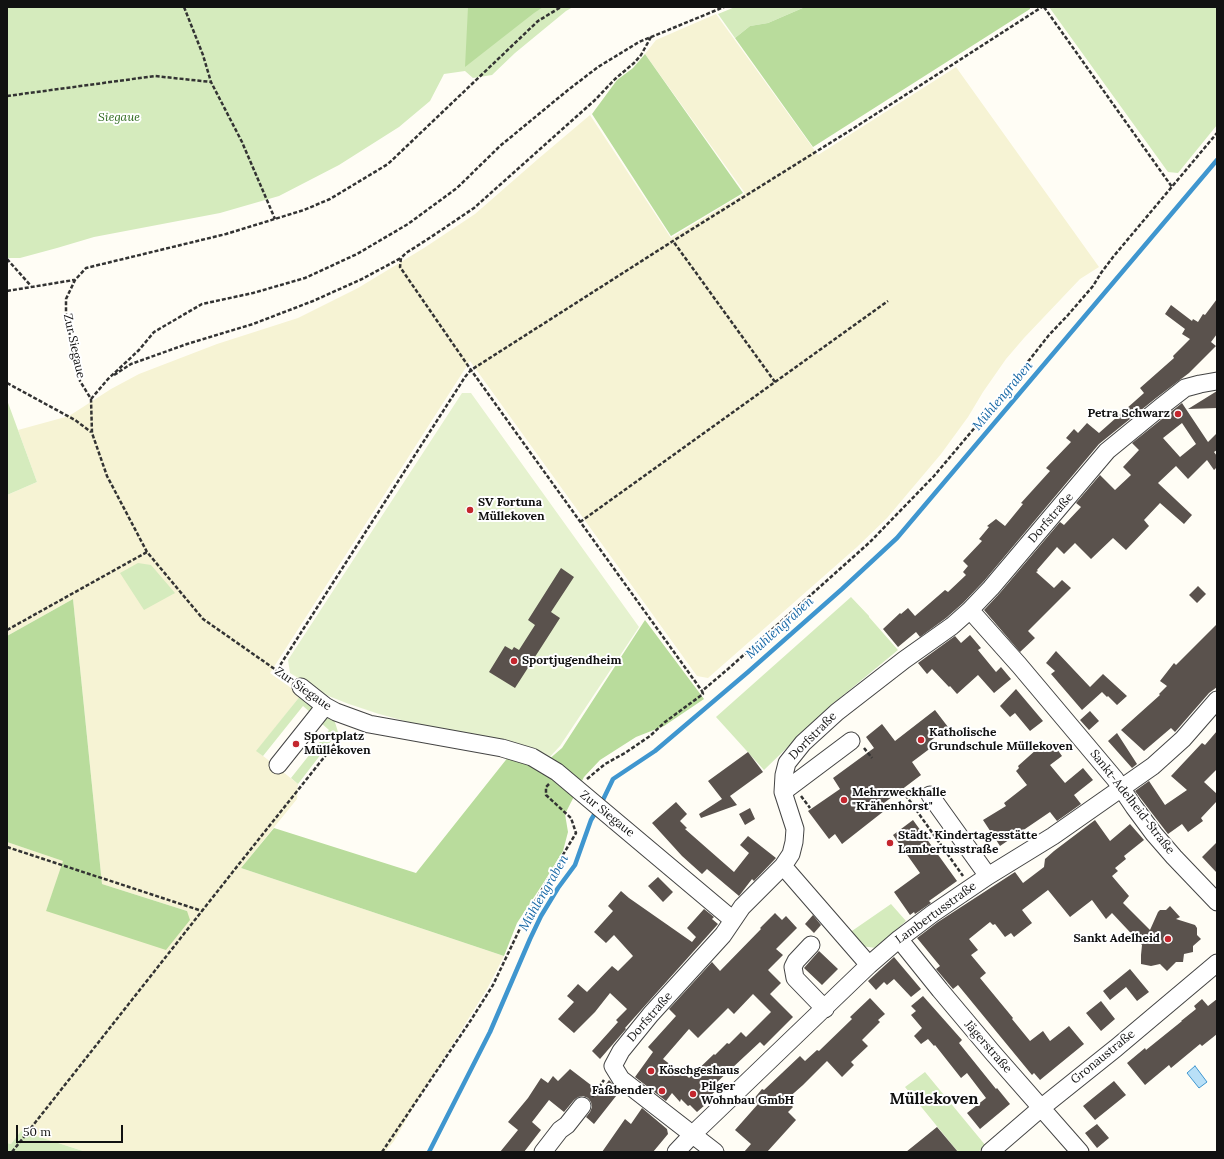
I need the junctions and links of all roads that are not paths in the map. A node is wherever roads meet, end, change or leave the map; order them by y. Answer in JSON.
{"nodes":[{"id":1,"x":1216,"y":376,"type":"edge"},
{"id":2,"x":970,"y":610,"type":"junction"},
{"id":3,"x":301,"y":687,"type":"road end"},
{"id":4,"x":1217,"y":700,"type":"edge"},
{"id":5,"x":325,"y":706,"type":"junction"},
{"id":6,"x":851,"y":741,"type":"dead end"},
{"id":7,"x":278,"y":765,"type":"dead end"},
{"id":8,"x":1121,"y":788,"type":"junction"},
{"id":9,"x":783,"y":792,"type":"junction"},
{"id":10,"x":930,"y":795,"type":"dead end"},
{"id":11,"x":783,"y":866,"type":"junction"},
{"id":12,"x":988,"y":876,"type":"junction"},
{"id":13,"x":1217,"y":902,"type":"edge"},
{"id":14,"x":733,"y":920,"type":"junction"},
{"id":15,"x":899,"y":939,"type":"junction"},
{"id":16,"x":811,"y":945,"type":"dead end"},
{"id":17,"x":1217,"y":963,"type":"edge"},
{"id":18,"x":869,"y":965,"type":"junction"},
{"id":19,"x":825,"y":1009,"type":"junction"},
{"id":20,"x":582,"y":1106,"type":"road end"},
{"id":21,"x":1041,"y":1108,"type":"junction"},
{"id":22,"x":693,"y":1134,"type":"junction"},
{"id":23,"x":543,"y":1152,"type":"edge"},
{"id":24,"x":676,"y":1152,"type":"edge"},
{"id":25,"x":715,"y":1152,"type":"edge"},
{"id":26,"x":990,"y":1152,"type":"edge"},
{"id":27,"x":1080,"y":1152,"type":"edge"}],
"edges":[{"from":1,"to":2,"type":"street","name":"Dorfstraße"},
{"from":2,"to":8,"type":"street","name":"Sankt-Adelheid-Straße"},
{"from":2,"to":9,"type":"street","name":"Dorfstraße"},
{"from":3,"to":5,"type":"street","name":"Zur Siegaue"},
{"from":4,"to":8,"type":"street","name":"Lambertusstraße"},
{"from":5,"to":7,"type":"street"},
{"from":5,"to":14,"type":"street","name":"Zur Siegaue"},
{"from":6,"to":9,"type":"street"},
{"from":8,"to":12,"type":"street","name":"Lambertusstraße"},
{"from":8,"to":13,"type":"street","name":"Sankt-Adelheid-Straße"},
{"from":9,"to":11,"type":"street","name":"Dorfstraße"},
{"from":10,"to":12,"type":"street"},
{"from":11,"to":14,"type":"street","name":"Dorfstraße"},
{"from":11,"to":18,"type":"street"},
{"from":12,"to":15,"type":"street","name":"Lambertusstraße"},
{"from":14,"to":22,"type":"street","name":"Dorfstraße"},
{"from":15,"to":18,"type":"street","name":"Lambertusstraße"},
{"from":15,"to":21,"type":"street","name":"Jägerstraße"},
{"from":16,"to":19,"type":"street"},
{"from":17,"to":21,"type":"street","name":"Gronaustraße"},
{"from":18,"to":19,"type":"street","name":"Lambertusstraße"},
{"from":19,"to":22,"type":"street","name":"Lambertusstraße"},
{"from":20,"to":23,"type":"street"},
{"from":21,"to":26,"type":"street","name":"Gronaustraße"},
{"from":21,"to":27,"type":"street","name":"Jägerstraße"},
{"from":22,"to":24,"type":"street","name":"Lambertusstraße"},
{"from":22,"to":25,"type":"street","name":"Dorfstraße"}]}
